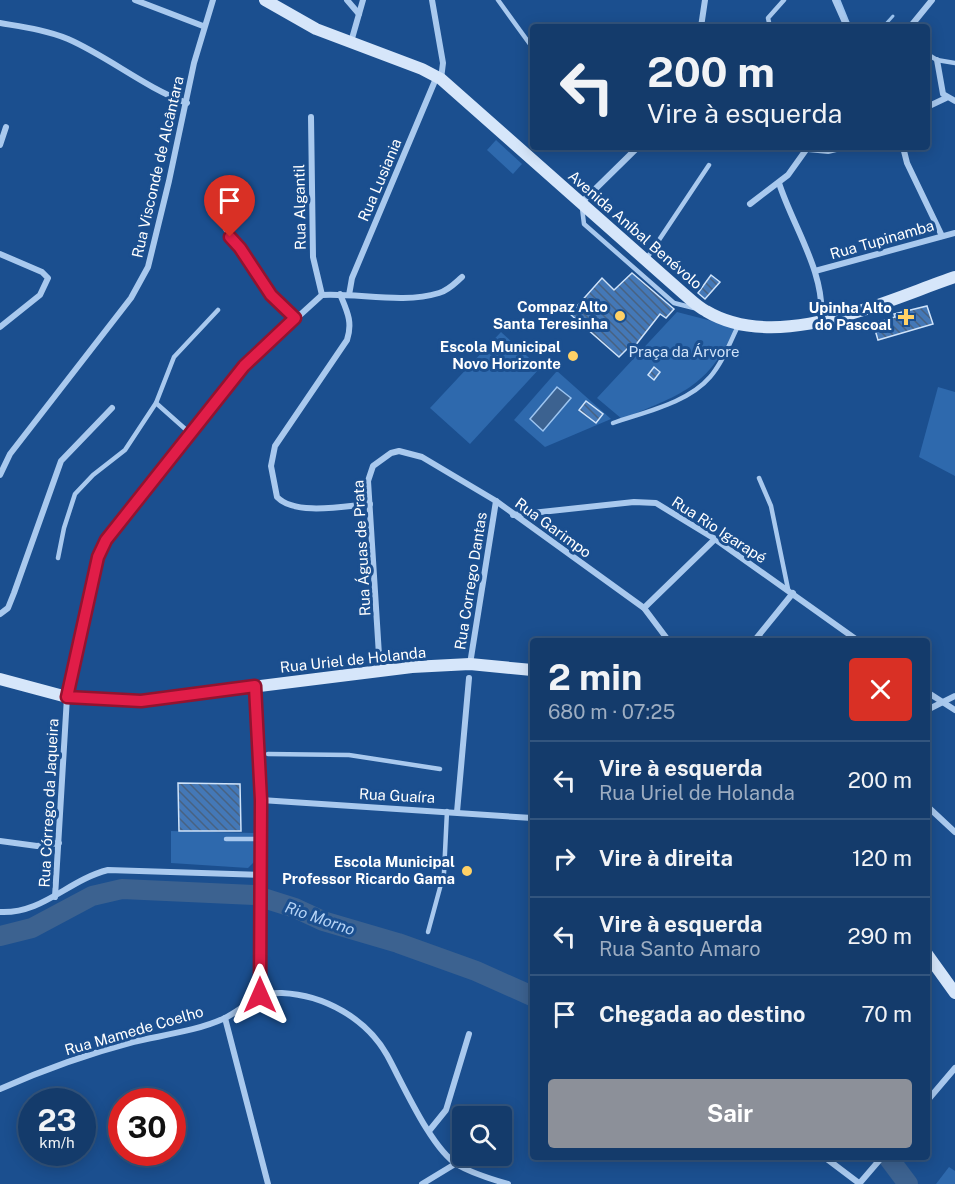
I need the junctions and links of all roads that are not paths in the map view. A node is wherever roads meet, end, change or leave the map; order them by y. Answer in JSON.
{"nodes":[{"id":1,"x":135,"y":0,"type":"edge"},
{"id":2,"x":213,"y":0,"type":"edge"},
{"id":3,"x":265,"y":0,"type":"edge"},
{"id":4,"x":346,"y":0,"type":"edge"},
{"id":5,"x":363,"y":0,"type":"edge"},
{"id":6,"x":432,"y":0,"type":"edge"},
{"id":7,"x":498,"y":0,"type":"edge"},
{"id":8,"x":705,"y":0,"type":"edge"},
{"id":9,"x":784,"y":0,"type":"edge"},
{"id":10,"x":835,"y":0,"type":"edge"},
{"id":11,"x":932,"y":0,"type":"edge"},
{"id":12,"x":359,"y":14,"type":"junction"},
{"id":13,"x":0,"y":23,"type":"edge"},
{"id":14,"x":701,"y":24,"type":"edge"},
{"id":15,"x":769,"y":24,"type":"edge"},
{"id":16,"x":846,"y":24,"type":"edge"},
{"id":17,"x":912,"y":24,"type":"edge"},
{"id":18,"x":203,"y":26,"type":"junction"},
{"id":19,"x":351,"y":42,"type":"junction"},
{"id":20,"x":530,"y":44,"type":"edge"},
{"id":21,"x":930,"y":56,"type":"edge"},
{"id":22,"x":937,"y":60,"type":"junction"},
{"id":23,"x":955,"y":63,"type":"edge"},
{"id":24,"x":439,"y":77,"type":"junction"},
{"id":25,"x":946,"y":98,"type":"junction"},
{"id":26,"x":955,"y":100,"type":"edge"},
{"id":27,"x":187,"y":103,"type":"junction"},
{"id":28,"x":930,"y":106,"type":"edge"},
{"id":29,"x":311,"y":117,"type":"dead end"},
{"id":30,"x":6,"y":127,"type":"dead end"},
{"id":31,"x":0,"y":146,"type":"edge"},
{"id":32,"x":530,"y":149,"type":"edge"},
{"id":33,"x":531,"y":150,"type":"edge"},
{"id":34,"x":635,"y":150,"type":"edge"},
{"id":35,"x":807,"y":150,"type":"edge"},
{"id":36,"x":904,"y":150,"type":"edge"},
{"id":37,"x":709,"y":165,"type":"dead end"},
{"id":38,"x":779,"y":183,"type":"junction"},
{"id":39,"x":581,"y":202,"type":"junction"},
{"id":40,"x":750,"y":204,"type":"dead end"},
{"id":41,"x":226,"y":214,"type":"dead end"},
{"id":42,"x":955,"y":233,"type":"edge"},
{"id":43,"x":942,"y":236,"type":"junction"},
{"id":44,"x":0,"y":254,"type":"edge"},
{"id":45,"x":645,"y":260,"type":"junction"},
{"id":46,"x":815,"y":271,"type":"junction"},
{"id":47,"x":462,"y":277,"type":"dead end"},
{"id":48,"x":955,"y":278,"type":"edge"},
{"id":49,"x":340,"y":294,"type":"junction"},
{"id":50,"x":322,"y":295,"type":"junction"},
{"id":51,"x":349,"y":295,"type":"junction"},
{"id":52,"x":218,"y":310,"type":"dead end"},
{"id":53,"x":705,"y":311,"type":"junction"},
{"id":54,"x":295,"y":318,"type":"junction"},
{"id":55,"x":821,"y":321,"type":"junction"},
{"id":56,"x":739,"y":324,"type":"junction"},
{"id":57,"x":0,"y":327,"type":"edge"},
{"id":58,"x":156,"y":403,"type":"junction"},
{"id":59,"x":112,"y":408,"type":"dead end"},
{"id":60,"x":613,"y":423,"type":"dead end"},
{"id":61,"x":192,"y":435,"type":"junction"},
{"id":62,"x":410,"y":453,"type":"joint"},
{"id":63,"x":0,"y":475,"type":"edge"},
{"id":64,"x":759,"y":478,"type":"dead end"},
{"id":65,"x":496,"y":501,"type":"junction"},
{"id":66,"x":370,"y":504,"type":"junction"},
{"id":67,"x":512,"y":515,"type":"junction"},
{"id":68,"x":715,"y":539,"type":"junction"},
{"id":69,"x":58,"y":558,"type":"dead end"},
{"id":70,"x":791,"y":591,"type":"junction"},
{"id":71,"x":644,"y":608,"type":"junction"},
{"id":72,"x":0,"y":615,"type":"edge"},
{"id":73,"x":666,"y":638,"type":"edge"},
{"id":74,"x":756,"y":638,"type":"edge"},
{"id":75,"x":854,"y":638,"type":"edge"},
{"id":76,"x":470,"y":664,"type":"junction"},
{"id":77,"x":530,"y":670,"type":"edge"},
{"id":78,"x":380,"y":671,"type":"junction"},
{"id":79,"x":469,"y":678,"type":"dead end"},
{"id":80,"x":0,"y":679,"type":"edge"},
{"id":81,"x":255,"y":686,"type":"junction"},
{"id":82,"x":930,"y":694,"type":"edge"},
{"id":83,"x":955,"y":696,"type":"edge"},
{"id":84,"x":67,"y":697,"type":"junction"},
{"id":85,"x":941,"y":702,"type":"junction"},
{"id":86,"x":930,"y":708,"type":"edge"},
{"id":87,"x":955,"y":710,"type":"edge"},
{"id":88,"x":258,"y":753,"type":"junction"},
{"id":89,"x":268,"y":754,"type":"joint"},
{"id":90,"x":440,"y":769,"type":"dead end"},
{"id":91,"x":261,"y":800,"type":"junction"},
{"id":92,"x":930,"y":809,"type":"edge"},
{"id":93,"x":447,"y":811,"type":"junction"},
{"id":94,"x":457,"y":812,"type":"junction"},
{"id":95,"x":530,"y":818,"type":"edge"},
{"id":96,"x":955,"y":832,"type":"edge"},
{"id":97,"x":226,"y":839,"type":"dead end"},
{"id":98,"x":261,"y":839,"type":"junction"},
{"id":99,"x":0,"y":841,"type":"edge"},
{"id":100,"x":59,"y":843,"type":"junction"},
{"id":101,"x":261,"y":875,"type":"junction"},
{"id":102,"x":55,"y":897,"type":"junction"},
{"id":103,"x":0,"y":912,"type":"edge"},
{"id":104,"x":428,"y":932,"type":"dead end"},
{"id":105,"x":930,"y":958,"type":"edge"},
{"id":106,"x":955,"y":993,"type":"edge"},
{"id":107,"x":260,"y":995,"type":"junction"},
{"id":108,"x":225,"y":1018,"type":"junction"},
{"id":109,"x":469,"y":1034,"type":"dead end"},
{"id":110,"x":955,"y":1068,"type":"edge"},
{"id":111,"x":0,"y":1089,"type":"edge"},
{"id":112,"x":930,"y":1092,"type":"edge"},
{"id":113,"x":429,"y":1131,"type":"junction"},
{"id":114,"x":452,"y":1160,"type":"edge"},
{"id":115,"x":828,"y":1160,"type":"edge"},
{"id":116,"x":880,"y":1160,"type":"edge"},
{"id":117,"x":452,"y":1166,"type":"edge"},
{"id":118,"x":460,"y":1166,"type":"edge"},
{"id":119,"x":268,"y":1184,"type":"edge"},
{"id":120,"x":422,"y":1184,"type":"edge"},
{"id":121,"x":508,"y":1184,"type":"edge"},
{"id":122,"x":859,"y":1184,"type":"edge"}],
"edges":[{"from":1,"to":18,"type":"street"},
{"from":2,"to":18,"type":"street","name":"Rua Visconde de Alcântara"},
{"from":3,"to":19,"type":"street","name":"Avenida Aníbal Benévolo"},
{"from":4,"to":12,"type":"street"},
{"from":5,"to":12,"type":"street"},
{"from":6,"to":24,"type":"street"},
{"from":7,"to":20,"type":"lane"},
{"from":8,"to":14,"type":"street"},
{"from":9,"to":15,"type":"lane"},
{"from":10,"to":16,"type":"street"},
{"from":11,"to":17,"type":"street"},
{"from":12,"to":19,"type":"street"},
{"from":13,"to":27,"type":"street"},
{"from":18,"to":27,"type":"street","name":"Rua Visconde de Alcântara"},
{"from":19,"to":24,"type":"street","name":"Avenida Aníbal Benévolo"},
{"from":21,"to":22,"type":"lane"},
{"from":22,"to":23,"type":"lane"},
{"from":22,"to":25,"type":"street"},
{"from":24,"to":32,"type":"street","name":"Avenida Aníbal Benévolo"},
{"from":24,"to":51,"type":"street","name":"Rua Lusiania"},
{"from":25,"to":26,"type":"street"},
{"from":25,"to":28,"type":"street"},
{"from":27,"to":63,"type":"street","name":"Rua Visconde de Alcântara"},
{"from":29,"to":50,"type":"street","name":"Rua Algantil"},
{"from":30,"to":31,"type":"street"},
{"from":33,"to":39,"type":"street","name":"Avenida Aníbal Benévolo"},
{"from":34,"to":39,"type":"street"},
{"from":35,"to":38,"type":"street"},
{"from":36,"to":43,"type":"street"},
{"from":37,"to":45,"type":"lane"},
{"from":38,"to":40,"type":"street"},
{"from":38,"to":46,"type":"street"},
{"from":39,"to":45,"type":"street","name":"Avenida Aníbal Benévolo"},
{"from":39,"to":53,"type":"lane"},
{"from":41,"to":54,"type":"street"},
{"from":42,"to":43,"type":"street","name":"Rua Tupinamba"},
{"from":43,"to":46,"type":"street","name":"Rua Tupinamba"},
{"from":44,"to":57,"type":"street"},
{"from":45,"to":53,"type":"street","name":"Avenida Aníbal Benévolo"},
{"from":46,"to":55,"type":"street"},
{"from":47,"to":51,"type":"street"},
{"from":48,"to":55,"type":"street","name":"Avenida Aníbal Benévolo"},
{"from":49,"to":50,"type":"street"},
{"from":49,"to":51,"type":"street"},
{"from":49,"to":66,"type":"street"},
{"from":50,"to":54,"type":"street","name":"Rua Córrego da Jaqueira"},
{"from":52,"to":58,"type":"lane"},
{"from":53,"to":56,"type":"street","name":"Avenida Aníbal Benévolo"},
{"from":54,"to":61,"type":"street","name":"Rua Córrego da Jaqueira"},
{"from":55,"to":56,"type":"street","name":"Avenida Aníbal Benévolo"},
{"from":56,"to":60,"type":"lane"},
{"from":58,"to":61,"type":"lane"},
{"from":58,"to":69,"type":"lane"},
{"from":59,"to":72,"type":"street"},
{"from":61,"to":84,"type":"street","name":"Rua Córrego da Jaqueira"},
{"from":62,"to":65,"type":"street","name":"Rua Garimpo"},
{"from":62,"to":66,"type":"street","name":"Rua Águas de Prata"},
{"from":64,"to":70,"type":"lane"},
{"from":65,"to":67,"type":"street","name":"Rua Garimpo"},
{"from":65,"to":76,"type":"street","name":"Rua Corrego Dantas"},
{"from":66,"to":78,"type":"street","name":"Rua Águas de Prata"},
{"from":67,"to":68,"type":"street","name":"Rua Rio Igarapé"},
{"from":67,"to":71,"type":"street","name":"Rua Garimpo"},
{"from":68,"to":70,"type":"street","name":"Rua Rio Igarapé"},
{"from":68,"to":71,"type":"street"},
{"from":70,"to":74,"type":"street"},
{"from":70,"to":75,"type":"street","name":"Rua Rio Igarapé"},
{"from":71,"to":73,"type":"street","name":"Rua Garimpo"},
{"from":76,"to":77,"type":"street","name":"Rua Uriel de Holanda"},
{"from":76,"to":78,"type":"street","name":"Rua Uriel de Holanda"},
{"from":78,"to":81,"type":"street","name":"Rua Uriel de Holanda"},
{"from":79,"to":94,"type":"street"},
{"from":80,"to":84,"type":"street","name":"Rua Uriel de Holanda"},
{"from":81,"to":84,"type":"street","name":"Rua Uriel de Holanda"},
{"from":81,"to":88,"type":"street"},
{"from":82,"to":85,"type":"street"},
{"from":83,"to":85,"type":"street"},
{"from":84,"to":100,"type":"street","name":"Rua Córrego da Jaqueira"},
{"from":85,"to":86,"type":"street"},
{"from":85,"to":87,"type":"street"},
{"from":88,"to":89,"type":"street"},
{"from":88,"to":91,"type":"street"},
{"from":89,"to":90,"type":"lane"},
{"from":91,"to":93,"type":"street","name":"Rua Guaíra"},
{"from":91,"to":98,"type":"street"},
{"from":92,"to":96,"type":"street"},
{"from":93,"to":94,"type":"street","name":"Rua Guaíra"},
{"from":93,"to":104,"type":"lane"},
{"from":94,"to":95,"type":"street","name":"Rua Guaíra"},
{"from":97,"to":98,"type":"lane"},
{"from":98,"to":101,"type":"street"},
{"from":99,"to":100,"type":"street"},
{"from":100,"to":102,"type":"street","name":"Rua Córrego da Jaqueira"},
{"from":101,"to":102,"type":"street"},
{"from":101,"to":107,"type":"street"},
{"from":102,"to":103,"type":"street"},
{"from":105,"to":106,"type":"street"},
{"from":107,"to":108,"type":"street","name":"Rua Mamede Coelho"},
{"from":107,"to":113,"type":"street"},
{"from":108,"to":111,"type":"street","name":"Rua Mamede Coelho"},
{"from":108,"to":119,"type":"street"},
{"from":109,"to":113,"type":"street"},
{"from":110,"to":112,"type":"street"},
{"from":113,"to":114,"type":"street"},
{"from":115,"to":122,"type":"street"},
{"from":116,"to":122,"type":"street"},
{"from":117,"to":120,"type":"street"},
{"from":118,"to":121,"type":"street"}]}
